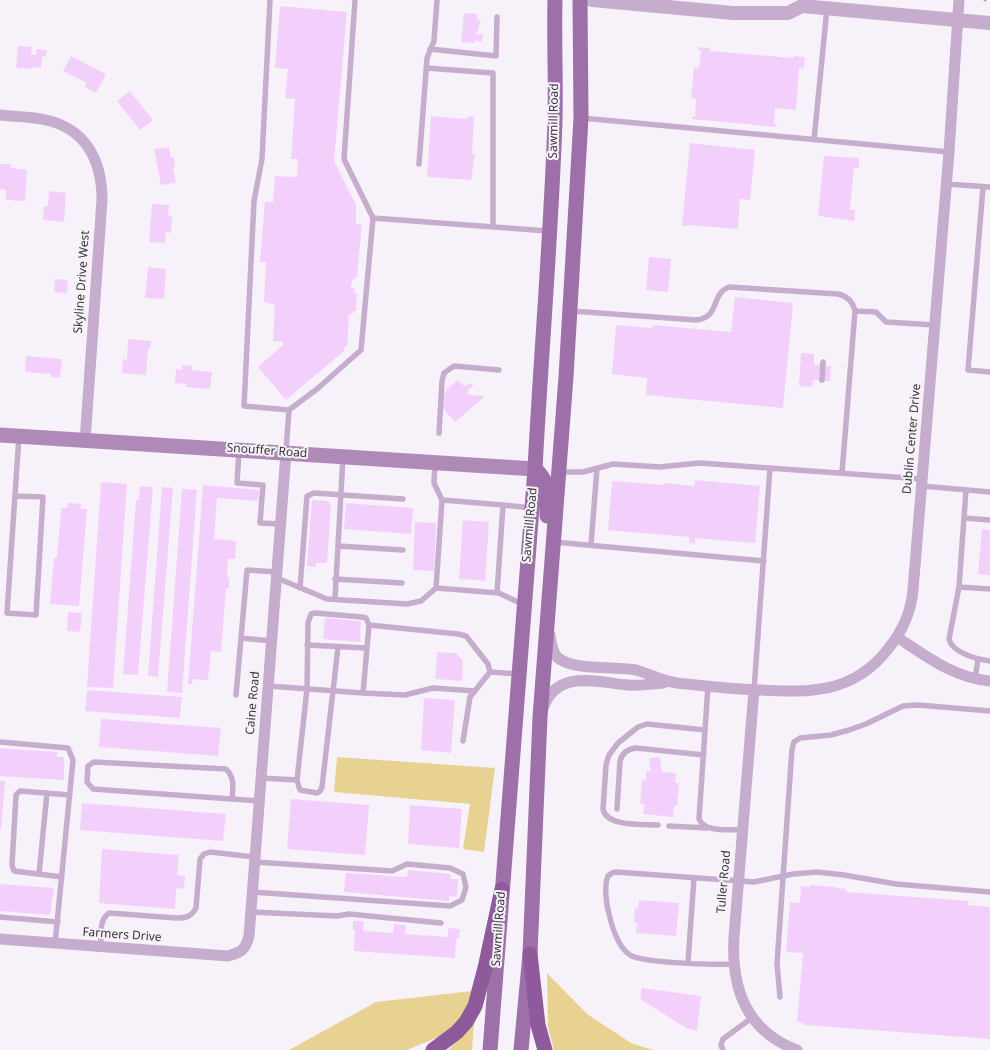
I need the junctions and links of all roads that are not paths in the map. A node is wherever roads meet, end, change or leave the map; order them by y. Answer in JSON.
{"nodes":[{"id":1,"x":270,"y":0,"type":"edge"},
{"id":2,"x":355,"y":0,"type":"edge"},
{"id":3,"x":437,"y":0,"type":"edge"},
{"id":4,"x":555,"y":0,"type":"edge"},
{"id":5,"x":580,"y":0,"type":"edge"},
{"id":6,"x":592,"y":0,"type":"edge"},
{"id":7,"x":959,"y":0,"type":"edge"},
{"id":8,"x":798,"y":3,"type":"edge"},
{"id":9,"x":827,"y":8,"type":"junction"},
{"id":10,"x":497,"y":18,"type":"dead end"},
{"id":11,"x":958,"y":20,"type":"junction"},
{"id":12,"x":990,"y":23,"type":"edge"},
{"id":13,"x":430,"y":49,"type":"junction"},
{"id":14,"x":426,"y":68,"type":"junction"},
{"id":15,"x":0,"y":115,"type":"edge"},
{"id":16,"x":581,"y":118,"type":"junction"},
{"id":17,"x":814,"y":140,"type":"junction"},
{"id":18,"x":949,"y":152,"type":"junction"},
{"id":19,"x":419,"y":164,"type":"dead end"},
{"id":20,"x":946,"y":184,"type":"junction"},
{"id":21,"x":983,"y":187,"type":"junction"},
{"id":22,"x":990,"y":188,"type":"edge"},
{"id":23,"x":373,"y":218,"type":"junction"},
{"id":24,"x":493,"y":227,"type":"junction"},
{"id":25,"x":550,"y":231,"type":"junction"},
{"id":26,"x":569,"y":310,"type":"junction"},
{"id":27,"x":854,"y":311,"type":"junction"},
{"id":28,"x":935,"y":325,"type":"junction"},
{"id":29,"x":823,"y":362,"type":"dead end"},
{"id":30,"x":499,"y":370,"type":"dead end"},
{"id":31,"x":990,"y":372,"type":"edge"},
{"id":32,"x":822,"y":380,"type":"dead end"},
{"id":33,"x":289,"y":410,"type":"junction"},
{"id":34,"x":439,"y":433,"type":"dead end"},
{"id":35,"x":0,"y":435,"type":"edge"},
{"id":36,"x":19,"y":436,"type":"junction"},
{"id":37,"x":85,"y":441,"type":"junction"},
{"id":38,"x":239,"y":449,"type":"junction"},
{"id":39,"x":286,"y":453,"type":"junction"},
{"id":40,"x":343,"y":457,"type":"junction"},
{"id":41,"x":436,"y":463,"type":"junction"},
{"id":42,"x":597,"y":468,"type":"junction"},
{"id":43,"x":770,"y":468,"type":"junction"},
{"id":44,"x":535,"y":470,"type":"junction"},
{"id":45,"x":559,"y":472,"type":"junction"},
{"id":46,"x":842,"y":473,"type":"junction"},
{"id":47,"x":922,"y":482,"type":"junction"},
{"id":48,"x":966,"y":490,"type":"junction"},
{"id":49,"x":990,"y":492,"type":"edge"},
{"id":50,"x":340,"y":494,"type":"junction"},
{"id":51,"x":15,"y":496,"type":"junction"},
{"id":52,"x":403,"y":499,"type":"dead end"},
{"id":53,"x":442,"y":500,"type":"junction"},
{"id":54,"x":503,"y":504,"type":"junction"},
{"id":55,"x":532,"y":508,"type":"junction"},
{"id":56,"x":964,"y":518,"type":"junction"},
{"id":57,"x":990,"y":520,"type":"edge"},
{"id":58,"x":281,"y":524,"type":"junction"},
{"id":59,"x":554,"y":542,"type":"junction"},
{"id":60,"x":591,"y":545,"type":"junction"},
{"id":61,"x":338,"y":546,"type":"junction"},
{"id":62,"x":403,"y":550,"type":"dead end"},
{"id":63,"x":764,"y":560,"type":"junction"},
{"id":64,"x":277,"y":575,"type":"junction"},
{"id":65,"x":552,"y":575,"type":"junction"},
{"id":66,"x":335,"y":579,"type":"junction"},
{"id":67,"x":402,"y":584,"type":"dead end"},
{"id":68,"x":959,"y":587,"type":"junction"},
{"id":69,"x":300,"y":588,"type":"junction"},
{"id":70,"x":436,"y":588,"type":"junction"},
{"id":71,"x":990,"y":589,"type":"edge"},
{"id":72,"x":497,"y":593,"type":"junction"},
{"id":73,"x":335,"y":599,"type":"junction"},
{"id":74,"x":524,"y":605,"type":"junction"},
{"id":75,"x":549,"y":613,"type":"junction"},
{"id":76,"x":369,"y":625,"type":"junction"},
{"id":77,"x":897,"y":637,"type":"junction"},
{"id":78,"x":241,"y":638,"type":"junction"},
{"id":79,"x":272,"y":641,"type":"junction"},
{"id":80,"x":307,"y":645,"type":"junction"},
{"id":81,"x":338,"y":647,"type":"junction"},
{"id":82,"x":367,"y":648,"type":"junction"},
{"id":83,"x":978,"y":659,"type":"junction"},
{"id":84,"x":990,"y":661,"type":"edge"},
{"id":85,"x":490,"y":672,"type":"junction"},
{"id":86,"x":518,"y":674,"type":"junction"},
{"id":87,"x":975,"y":680,"type":"junction"},
{"id":88,"x":990,"y":681,"type":"edge"},
{"id":89,"x":677,"y":683,"type":"junction"},
{"id":90,"x":269,"y":686,"type":"junction"},
{"id":91,"x":708,"y":686,"type":"junction"},
{"id":92,"x":307,"y":689,"type":"junction"},
{"id":93,"x":754,"y":690,"type":"junction"},
{"id":94,"x":333,"y":691,"type":"junction"},
{"id":95,"x":475,"y":691,"type":"junction"},
{"id":96,"x":363,"y":693,"type":"junction"},
{"id":97,"x":236,"y":695,"type":"dead end"},
{"id":98,"x":990,"y":711,"type":"edge"},
{"id":99,"x":540,"y":717,"type":"junction"},
{"id":100,"x":705,"y":730,"type":"junction"},
{"id":101,"x":463,"y":741,"type":"dead end"},
{"id":102,"x":0,"y":742,"type":"edge"},
{"id":103,"x":618,"y":743,"type":"junction"},
{"id":104,"x":625,"y":752,"type":"junction"},
{"id":105,"x":704,"y":755,"type":"junction"},
{"id":106,"x":261,"y":778,"type":"junction"},
{"id":107,"x":297,"y":780,"type":"junction"},
{"id":108,"x":47,"y":793,"type":"junction"},
{"id":109,"x":70,"y":795,"type":"junction"},
{"id":110,"x":232,"y":799,"type":"junction"},
{"id":111,"x":259,"y":800,"type":"junction"},
{"id":112,"x":617,"y":809,"type":"dead end"},
{"id":113,"x":658,"y":825,"type":"dead end"},
{"id":114,"x":669,"y":826,"type":"dead end"},
{"id":115,"x":710,"y":828,"type":"junction"},
{"id":116,"x":742,"y":830,"type":"junction"},
{"id":117,"x":254,"y":859,"type":"junction"},
{"id":118,"x":39,"y":874,"type":"junction"},
{"id":119,"x":62,"y":876,"type":"junction"},
{"id":120,"x":782,"y":876,"type":"junction"},
{"id":121,"x":694,"y":878,"type":"junction"},
{"id":122,"x":738,"y":882,"type":"junction"},
{"id":123,"x":502,"y":889,"type":"junction"},
{"id":124,"x":252,"y":892,"type":"junction"},
{"id":125,"x":990,"y":892,"type":"edge"},
{"id":126,"x":251,"y":912,"type":"junction"},
{"id":127,"x":0,"y":918,"type":"edge"},
{"id":128,"x":58,"y":922,"type":"junction"},
{"id":129,"x":441,"y":923,"type":"dead end"},
{"id":130,"x":0,"y":939,"type":"edge"},
{"id":131,"x":55,"y":944,"type":"junction"},
{"id":132,"x":101,"y":948,"type":"junction"},
{"id":133,"x":241,"y":952,"type":"joint"},
{"id":134,"x":530,"y":954,"type":"junction"},
{"id":135,"x":688,"y":962,"type":"junction"},
{"id":136,"x":733,"y":964,"type":"junction"},
{"id":137,"x":780,"y":997,"type":"dead end"},
{"id":138,"x":753,"y":1017,"type":"junction"},
{"id":139,"x":433,"y":1050,"type":"edge"},
{"id":140,"x":490,"y":1050,"type":"edge"},
{"id":141,"x":521,"y":1050,"type":"edge"},
{"id":142,"x":544,"y":1050,"type":"edge"},
{"id":143,"x":723,"y":1050,"type":"edge"},
{"id":144,"x":797,"y":1050,"type":"edge"}],
"edges":[{"from":1,"to":33,"type":"lane"},
{"from":2,"to":23,"type":"lane"},
{"from":3,"to":13,"type":"lane"},
{"from":4,"to":25,"type":"main road","name":"Sawmill Road"},
{"from":5,"to":16,"type":"main road","name":"Sawmill Road"},
{"from":6,"to":8,"type":"street"},
{"from":7,"to":11,"type":"street","name":"Dublin Center Drive"},
{"from":8,"to":9,"type":"street"},
{"from":9,"to":11,"type":"street"},
{"from":9,"to":17,"type":"lane"},
{"from":10,"to":13,"type":"lane"},
{"from":11,"to":12,"type":"street"},
{"from":11,"to":18,"type":"street","name":"Dublin Center Drive"},
{"from":13,"to":14,"type":"lane"},
{"from":14,"to":19,"type":"lane"},
{"from":14,"to":24,"type":"lane"},
{"from":15,"to":37,"type":"street","name":"Skyline Drive West"},
{"from":16,"to":17,"type":"lane"},
{"from":16,"to":26,"type":"main road","name":"Sawmill Road"},
{"from":17,"to":18,"type":"lane"},
{"from":18,"to":20,"type":"street","name":"Dublin Center Drive"},
{"from":20,"to":21,"type":"lane"},
{"from":20,"to":28,"type":"street","name":"Dublin Center Drive"},
{"from":21,"to":22,"type":"lane"},
{"from":21,"to":31,"type":"lane"},
{"from":23,"to":24,"type":"lane"},
{"from":23,"to":33,"type":"lane"},
{"from":24,"to":25,"type":"lane"},
{"from":25,"to":44,"type":"main road","name":"Sawmill Road"},
{"from":26,"to":27,"type":"lane"},
{"from":26,"to":45,"type":"main road","name":"Sawmill Road"},
{"from":27,"to":28,"type":"lane"},
{"from":27,"to":46,"type":"lane"},
{"from":28,"to":47,"type":"street","name":"Dublin Center Drive"},
{"from":29,"to":32,"type":"lane"},
{"from":30,"to":34,"type":"lane"},
{"from":33,"to":39,"type":"lane"},
{"from":35,"to":36,"type":"main road","name":"Snouffer Road"},
{"from":36,"to":37,"type":"main road","name":"Snouffer Road"},
{"from":36,"to":51,"type":"lane"},
{"from":37,"to":38,"type":"main road","name":"Snouffer Road"},
{"from":38,"to":39,"type":"main road","name":"Snouffer Road"},
{"from":38,"to":58,"type":"lane"},
{"from":39,"to":40,"type":"main road","name":"Snouffer Road"},
{"from":39,"to":58,"type":"street","name":"Caine Road"},
{"from":40,"to":41,"type":"main road","name":"Snouffer Road"},
{"from":40,"to":50,"type":"lane"},
{"from":41,"to":44,"type":"main road","name":"Snouffer Road"},
{"from":41,"to":53,"type":"lane"},
{"from":42,"to":43,"type":"lane"},
{"from":42,"to":45,"type":"lane"},
{"from":42,"to":60,"type":"lane"},
{"from":43,"to":46,"type":"lane"},
{"from":43,"to":63,"type":"lane"},
{"from":44,"to":55,"type":"main road","name":"Sawmill Road"},
{"from":44,"to":65,"type":"main road"},
{"from":45,"to":59,"type":"main road","name":"Sawmill Road"},
{"from":46,"to":47,"type":"lane"},
{"from":47,"to":48,"type":"lane"},
{"from":47,"to":77,"type":"street","name":"Dublin Center Drive"},
{"from":48,"to":49,"type":"lane"},
{"from":48,"to":56,"type":"lane"},
{"from":50,"to":52,"type":"lane"},
{"from":50,"to":61,"type":"lane"},
{"from":50,"to":69,"type":"lane"},
{"from":51,"to":51,"type":"lane"},
{"from":53,"to":54,"type":"lane"},
{"from":53,"to":70,"type":"lane"},
{"from":54,"to":55,"type":"lane"},
{"from":54,"to":72,"type":"lane"},
{"from":55,"to":74,"type":"main road","name":"Sawmill Road"},
{"from":56,"to":57,"type":"lane"},
{"from":56,"to":68,"type":"lane"},
{"from":58,"to":64,"type":"street","name":"Caine Road"},
{"from":59,"to":60,"type":"lane"},
{"from":59,"to":65,"type":"main road","name":"Sawmill Road"},
{"from":60,"to":63,"type":"lane"},
{"from":61,"to":62,"type":"lane"},
{"from":61,"to":66,"type":"lane"},
{"from":63,"to":93,"type":"lane"},
{"from":64,"to":69,"type":"lane"},
{"from":64,"to":78,"type":"lane"},
{"from":64,"to":79,"type":"street","name":"Caine Road"},
{"from":65,"to":75,"type":"main road","name":"Sawmill Road"},
{"from":66,"to":67,"type":"lane"},
{"from":66,"to":73,"type":"lane"},
{"from":68,"to":71,"type":"lane"},
{"from":68,"to":83,"type":"lane"},
{"from":69,"to":73,"type":"lane"},
{"from":70,"to":72,"type":"lane"},
{"from":70,"to":73,"type":"lane"},
{"from":72,"to":74,"type":"lane"},
{"from":74,"to":86,"type":"main road","name":"Sawmill Road"},
{"from":75,"to":89,"type":"street","name":"Dublin Center Drive"},
{"from":75,"to":99,"type":"main road","name":"Sawmill Road"},
{"from":76,"to":80,"type":"lane"},
{"from":76,"to":82,"type":"lane"},
{"from":76,"to":85,"type":"lane"},
{"from":77,"to":87,"type":"street"},
{"from":77,"to":93,"type":"street","name":"Dublin Center Drive"},
{"from":78,"to":79,"type":"lane"},
{"from":78,"to":97,"type":"lane"},
{"from":79,"to":90,"type":"street","name":"Caine Road"},
{"from":80,"to":81,"type":"lane"},
{"from":80,"to":92,"type":"lane"},
{"from":81,"to":82,"type":"lane"},
{"from":81,"to":94,"type":"lane"},
{"from":82,"to":96,"type":"lane"},
{"from":83,"to":84,"type":"lane"},
{"from":83,"to":87,"type":"lane"},
{"from":85,"to":86,"type":"lane"},
{"from":85,"to":95,"type":"lane"},
{"from":86,"to":123,"type":"main road","name":"Sawmill Road"},
{"from":87,"to":88,"type":"street"},
{"from":89,"to":91,"type":"street","name":"Dublin Center Drive"},
{"from":89,"to":99,"type":"street","name":"Dublin Center Drive"},
{"from":90,"to":92,"type":"lane"},
{"from":90,"to":106,"type":"street","name":"Caine Road"},
{"from":91,"to":93,"type":"street","name":"Dublin Center Drive"},
{"from":91,"to":100,"type":"lane"},
{"from":92,"to":94,"type":"lane"},
{"from":92,"to":107,"type":"lane"},
{"from":93,"to":116,"type":"street","name":"Tuller Road"},
{"from":94,"to":96,"type":"lane"},
{"from":94,"to":107,"type":"lane"},
{"from":95,"to":96,"type":"lane"},
{"from":95,"to":101,"type":"lane"},
{"from":98,"to":120,"type":"lane"},
{"from":99,"to":134,"type":"main road","name":"Sawmill Road"},
{"from":100,"to":103,"type":"lane"},
{"from":100,"to":105,"type":"lane"},
{"from":102,"to":109,"type":"lane"},
{"from":103,"to":104,"type":"lane"},
{"from":103,"to":113,"type":"lane"},
{"from":104,"to":105,"type":"lane"},
{"from":104,"to":112,"type":"lane"},
{"from":105,"to":115,"type":"lane"},
{"from":106,"to":107,"type":"lane"},
{"from":106,"to":111,"type":"street","name":"Caine Road"},
{"from":108,"to":109,"type":"lane"},
{"from":108,"to":118,"type":"lane"},
{"from":108,"to":118,"type":"lane"},
{"from":109,"to":119,"type":"lane"},
{"from":110,"to":110,"type":"lane"},
{"from":110,"to":111,"type":"lane"},
{"from":111,"to":117,"type":"street","name":"Caine Road"},
{"from":114,"to":115,"type":"lane"},
{"from":115,"to":116,"type":"lane"},
{"from":116,"to":122,"type":"street","name":"Tuller Road"},
{"from":117,"to":124,"type":"street","name":"Caine Road"},
{"from":117,"to":124,"type":"lane"},
{"from":117,"to":132,"type":"lane"},
{"from":118,"to":119,"type":"lane"},
{"from":119,"to":128,"type":"lane"},
{"from":120,"to":122,"type":"lane"},
{"from":120,"to":125,"type":"lane"},
{"from":120,"to":137,"type":"lane"},
{"from":121,"to":122,"type":"lane"},
{"from":121,"to":135,"type":"lane"},
{"from":121,"to":135,"type":"lane"},
{"from":122,"to":136,"type":"street","name":"Tuller Road"},
{"from":123,"to":139,"type":"highway"},
{"from":123,"to":140,"type":"main road","name":"Sawmill Road"},
{"from":124,"to":126,"type":"street","name":"Caine Road"},
{"from":126,"to":129,"type":"lane"},
{"from":126,"to":133,"type":"street","name":"Caine Road"},
{"from":127,"to":128,"type":"lane"},
{"from":128,"to":131,"type":"lane"},
{"from":130,"to":131,"type":"street","name":"Farmers Drive"},
{"from":131,"to":132,"type":"street","name":"Farmers Drive"},
{"from":132,"to":133,"type":"street","name":"Farmers Drive"},
{"from":134,"to":141,"type":"main road","name":"Sawmill Road"},
{"from":134,"to":142,"type":"highway"},
{"from":135,"to":136,"type":"lane"},
{"from":136,"to":138,"type":"street","name":"Tuller Road"},
{"from":138,"to":143,"type":"lane"},
{"from":138,"to":144,"type":"street","name":"Tuller Road"}]}
